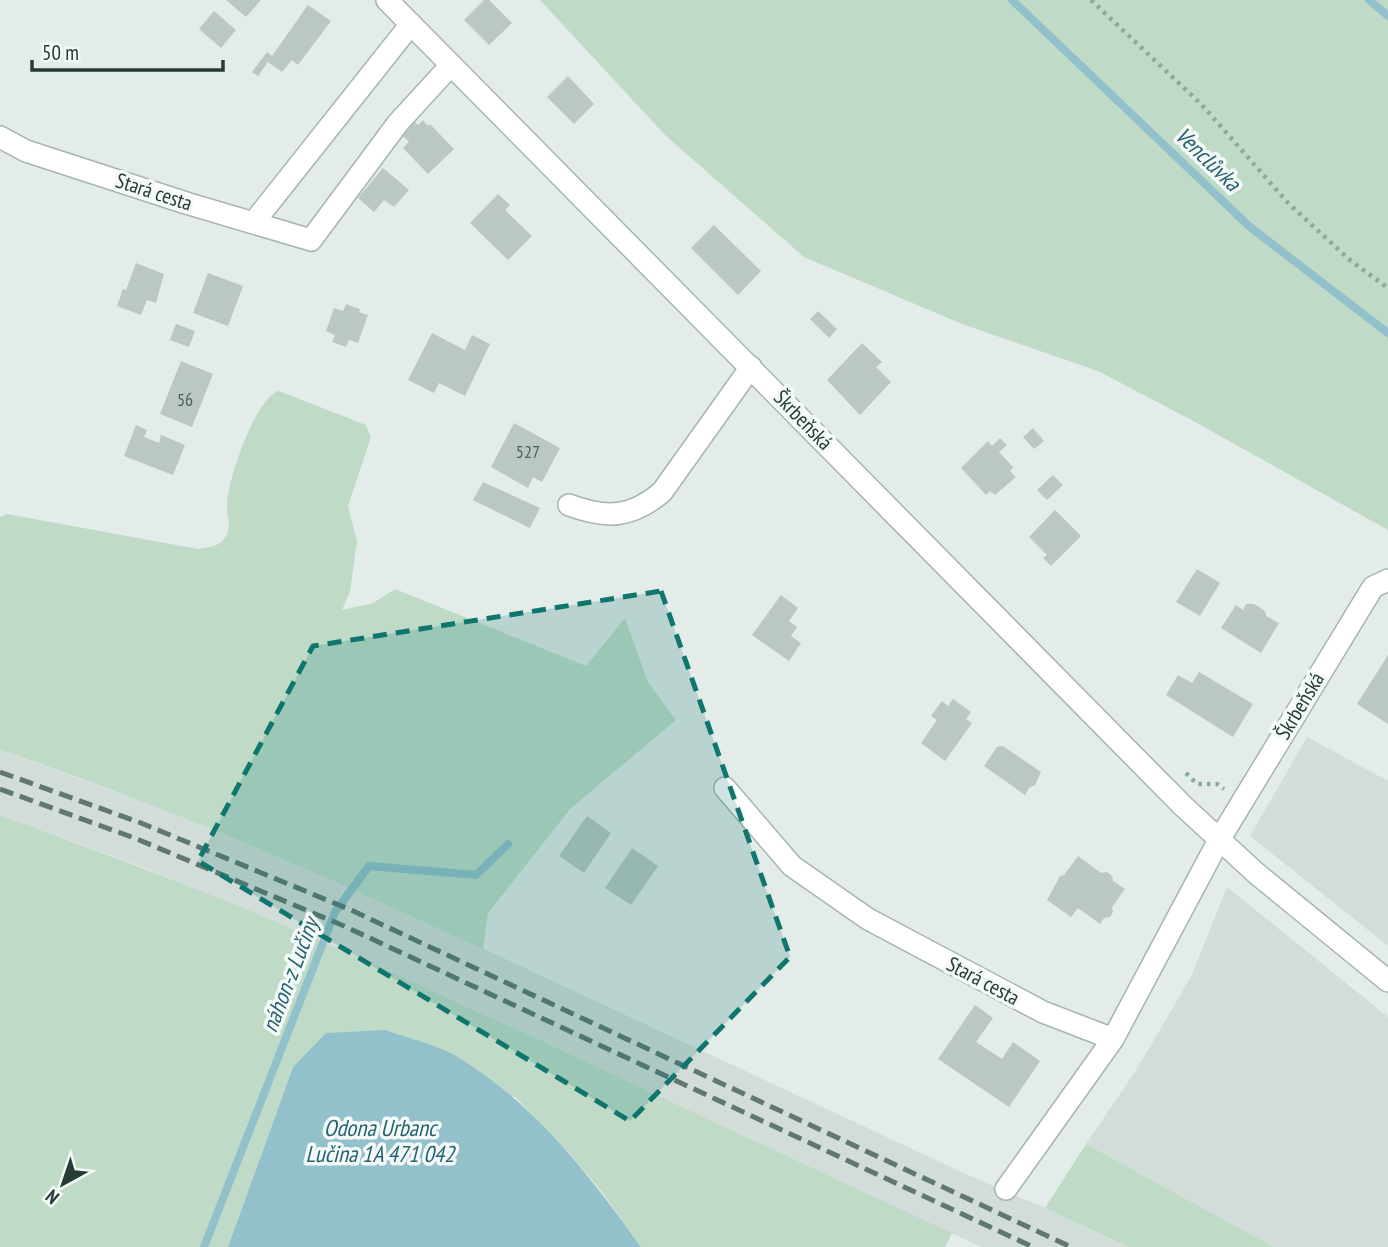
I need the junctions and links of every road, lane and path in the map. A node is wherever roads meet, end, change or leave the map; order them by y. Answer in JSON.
{"nodes":[{"id":1,"x":387,"y":0,"type":"edge"},
{"id":2,"x":1091,"y":0,"type":"edge"},
{"id":3,"x":411,"y":24,"type":"junction"},
{"id":4,"x":452,"y":65,"type":"junction"},
{"id":5,"x":0,"y":137,"type":"edge"},
{"id":6,"x":254,"y":222,"type":"junction"},
{"id":7,"x":1388,"y":289,"type":"edge"},
{"id":8,"x":751,"y":367,"type":"junction"},
{"id":9,"x":569,"y":505,"type":"dead end"},
{"id":10,"x":1388,"y":580,"type":"edge"},
{"id":11,"x":725,"y":788,"type":"dead end"},
{"id":12,"x":1219,"y":840,"type":"junction"},
{"id":13,"x":1388,"y":981,"type":"edge"},
{"id":14,"x":1113,"y":1039,"type":"junction"},
{"id":15,"x":1006,"y":1189,"type":"dead end"}],
"edges":[{"from":1,"to":3,"type":"street","name":"Škrbeňská"},
{"from":2,"to":7,"type":"path"},
{"from":3,"to":4,"type":"street","name":"Škrbeňská"},
{"from":3,"to":6,"type":"street"},
{"from":4,"to":6,"type":"street","name":"Stará cesta"},
{"from":4,"to":8,"type":"street","name":"Škrbeňská"},
{"from":5,"to":6,"type":"street","name":"Stará cesta"},
{"from":8,"to":9,"type":"street"},
{"from":8,"to":12,"type":"street","name":"Škrbeňská"},
{"from":10,"to":12,"type":"street","name":"Škrbeňská"},
{"from":11,"to":14,"type":"street","name":"Stará cesta"},
{"from":12,"to":13,"type":"street","name":"Škrbeňská"},
{"from":12,"to":14,"type":"street","name":"Škrbeňská"},
{"from":14,"to":15,"type":"street"}]}
